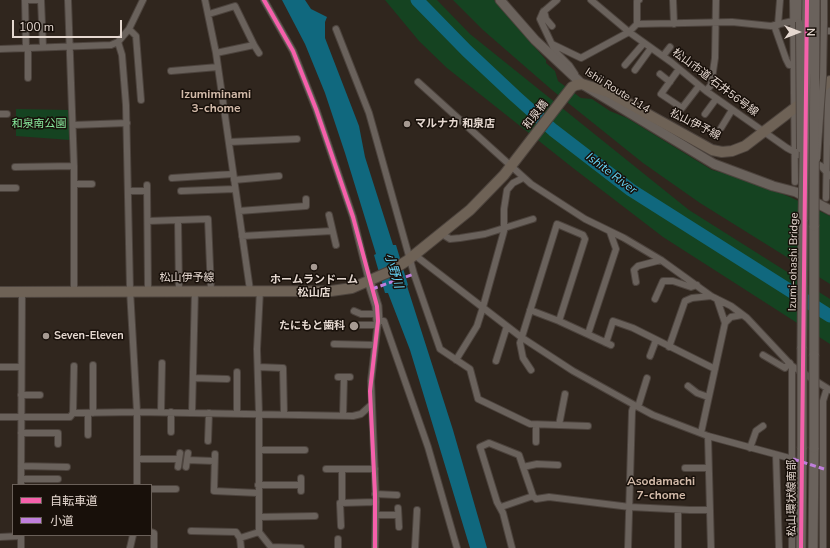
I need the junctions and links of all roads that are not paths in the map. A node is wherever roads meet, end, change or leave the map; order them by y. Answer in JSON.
{"nodes":[{"id":1,"x":25,"y":0,"type":"edge"},
{"id":2,"x":40,"y":0,"type":"edge"},
{"id":3,"x":68,"y":0,"type":"edge"},
{"id":4,"x":205,"y":0,"type":"edge"},
{"id":5,"x":264,"y":0,"type":"edge"},
{"id":6,"x":500,"y":0,"type":"edge"},
{"id":7,"x":557,"y":0,"type":"edge"},
{"id":8,"x":591,"y":0,"type":"edge"},
{"id":9,"x":639,"y":0,"type":"edge"},
{"id":10,"x":673,"y":0,"type":"edge"},
{"id":11,"x":716,"y":0,"type":"edge"},
{"id":12,"x":780,"y":0,"type":"edge"},
{"id":13,"x":793,"y":0,"type":"edge"},
{"id":14,"x":799,"y":0,"type":"edge"},
{"id":15,"x":807,"y":0,"type":"edge"},
{"id":16,"x":816,"y":0,"type":"edge"},
{"id":17,"x":824,"y":0,"type":"edge"},
{"id":18,"x":140,"y":1,"type":"edge"},
{"id":19,"x":544,"y":11,"type":"junction"},
{"id":20,"x":209,"y":14,"type":"junction"},
{"id":21,"x":796,"y":21,"type":"junction"},
{"id":22,"x":716,"y":22,"type":"junction"},
{"id":23,"x":637,"y":24,"type":"junction"},
{"id":24,"x":674,"y":24,"type":"junction"},
{"id":25,"x":776,"y":25,"type":"junction"},
{"id":26,"x":552,"y":26,"type":"dead end"},
{"id":27,"x":336,"y":29,"type":"dead end"},
{"id":28,"x":129,"y":30,"type":"junction"},
{"id":29,"x":793,"y":31,"type":"junction"},
{"id":30,"x":830,"y":31,"type":"edge"},
{"id":31,"x":629,"y":32,"type":"junction"},
{"id":32,"x":118,"y":42,"type":"junction"},
{"id":33,"x":644,"y":43,"type":"junction"},
{"id":34,"x":552,"y":44,"type":"junction"},
{"id":35,"x":254,"y":45,"type":"junction"},
{"id":36,"x":68,"y":46,"type":"junction"},
{"id":37,"x":43,"y":47,"type":"junction"},
{"id":38,"x":670,"y":47,"type":"dead end"},
{"id":39,"x":27,"y":48,"type":"junction"},
{"id":40,"x":651,"y":48,"type":"junction"},
{"id":41,"x":0,"y":49,"type":"edge"},
{"id":42,"x":216,"y":53,"type":"junction"},
{"id":43,"x":258,"y":53,"type":"dead end"},
{"id":44,"x":663,"y":56,"type":"junction"},
{"id":45,"x":625,"y":65,"type":"dead end"},
{"id":46,"x":793,"y":65,"type":"junction"},
{"id":47,"x":218,"y":67,"type":"junction"},
{"id":48,"x":679,"y":69,"type":"junction"},
{"id":49,"x":635,"y":70,"type":"dead end"},
{"id":50,"x":171,"y":71,"type":"dead end"},
{"id":51,"x":660,"y":74,"type":"dead end"},
{"id":52,"x":810,"y":77,"type":"junction"},
{"id":53,"x":28,"y":78,"type":"dead end"},
{"id":54,"x":830,"y":81,"type":"edge"},
{"id":55,"x":418,"y":82,"type":"dead end"},
{"id":56,"x":670,"y":82,"type":"junction"},
{"id":57,"x":582,"y":84,"type":"junction"},
{"id":58,"x":699,"y":86,"type":"junction"},
{"id":59,"x":706,"y":91,"type":"junction"},
{"id":60,"x":716,"y":99,"type":"junction"},
{"id":61,"x":141,"y":100,"type":"dead end"},
{"id":62,"x":794,"y":108,"type":"junction"},
{"id":63,"x":732,"y":110,"type":"junction"},
{"id":64,"x":0,"y":114,"type":"edge"},
{"id":65,"x":7,"y":114,"type":"dead end"},
{"id":66,"x":705,"y":114,"type":"dead end"},
{"id":67,"x":127,"y":123,"type":"junction"},
{"id":68,"x":73,"y":124,"type":"junction"},
{"id":69,"x":721,"y":128,"type":"dead end"},
{"id":70,"x":282,"y":132,"type":"dead end"},
{"id":71,"x":765,"y":132,"type":"junction"},
{"id":72,"x":264,"y":133,"type":"dead end"},
{"id":73,"x":297,"y":139,"type":"dead end"},
{"id":74,"x":264,"y":140,"type":"junction"},
{"id":75,"x":282,"y":140,"type":"junction"},
{"id":76,"x":229,"y":142,"type":"junction"},
{"id":77,"x":795,"y":152,"type":"junction"},
{"id":78,"x":28,"y":159,"type":"dead end"},
{"id":79,"x":74,"y":166,"type":"junction"},
{"id":80,"x":511,"y":166,"type":"junction"},
{"id":81,"x":15,"y":167,"type":"dead end"},
{"id":82,"x":29,"y":167,"type":"junction"},
{"id":83,"x":814,"y":172,"type":"junction"},
{"id":84,"x":828,"y":175,"type":"edge"},
{"id":85,"x":177,"y":176,"type":"dead end"},
{"id":86,"x":279,"y":176,"type":"dead end"},
{"id":87,"x":234,"y":177,"type":"junction"},
{"id":88,"x":523,"y":178,"type":"junction"},
{"id":89,"x":795,"y":182,"type":"dead end"},
{"id":90,"x":74,"y":184,"type":"junction"},
{"id":91,"x":92,"y":184,"type":"dead end"},
{"id":92,"x":803,"y":187,"type":"junction"},
{"id":93,"x":0,"y":188,"type":"edge"},
{"id":94,"x":16,"y":188,"type":"dead end"},
{"id":95,"x":235,"y":189,"type":"junction"},
{"id":96,"x":128,"y":191,"type":"junction"},
{"id":97,"x":181,"y":191,"type":"dead end"},
{"id":98,"x":826,"y":198,"type":"dead end"},
{"id":99,"x":306,"y":199,"type":"dead end"},
{"id":100,"x":830,"y":210,"type":"edge"},
{"id":101,"x":239,"y":211,"type":"junction"},
{"id":102,"x":329,"y":215,"type":"dead end"},
{"id":103,"x":533,"y":219,"type":"dead end"},
{"id":104,"x":178,"y":220,"type":"junction"},
{"id":105,"x":148,"y":221,"type":"junction"},
{"id":106,"x":505,"y":227,"type":"junction"},
{"id":107,"x":332,"y":231,"type":"junction"},
{"id":108,"x":610,"y":232,"type":"junction"},
{"id":109,"x":442,"y":234,"type":"junction"},
{"id":110,"x":242,"y":236,"type":"junction"},
{"id":111,"x":336,"y":246,"type":"dead end"},
{"id":112,"x":411,"y":258,"type":"junction"},
{"id":113,"x":661,"y":260,"type":"junction"},
{"id":114,"x":371,"y":280,"type":"junction"},
{"id":115,"x":636,"y":282,"type":"dead end"},
{"id":116,"x":697,"y":285,"type":"junction"},
{"id":117,"x":74,"y":290,"type":"junction"},
{"id":118,"x":130,"y":290,"type":"junction"},
{"id":119,"x":148,"y":290,"type":"junction"},
{"id":120,"x":179,"y":290,"type":"junction"},
{"id":121,"x":195,"y":290,"type":"junction"},
{"id":122,"x":211,"y":290,"type":"junction"},
{"id":123,"x":255,"y":290,"type":"junction"},
{"id":124,"x":22,"y":291,"type":"junction"},
{"id":125,"x":0,"y":292,"type":"edge"},
{"id":126,"x":711,"y":296,"type":"junction"},
{"id":127,"x":655,"y":299,"type":"dead end"},
{"id":128,"x":717,"y":300,"type":"junction"},
{"id":129,"x":483,"y":307,"type":"junction"},
{"id":130,"x":530,"y":310,"type":"junction"},
{"id":131,"x":354,"y":311,"type":"dead end"},
{"id":132,"x":742,"y":315,"type":"junction"},
{"id":133,"x":377,"y":320,"type":"junction"},
{"id":134,"x":559,"y":321,"type":"junction"},
{"id":135,"x":725,"y":323,"type":"junction"},
{"id":136,"x":360,"y":325,"type":"dead end"},
{"id":137,"x":506,"y":326,"type":"junction"},
{"id":138,"x":588,"y":334,"type":"junction"},
{"id":139,"x":521,"y":337,"type":"junction"},
{"id":140,"x":656,"y":340,"type":"junction"},
{"id":141,"x":334,"y":344,"type":"dead end"},
{"id":142,"x":374,"y":345,"type":"junction"},
{"id":143,"x":669,"y":347,"type":"junction"},
{"id":144,"x":763,"y":355,"type":"dead end"},
{"id":145,"x":650,"y":356,"type":"dead end"},
{"id":146,"x":456,"y":360,"type":"junction"},
{"id":147,"x":496,"y":361,"type":"dead end"},
{"id":148,"x":162,"y":363,"type":"dead end"},
{"id":149,"x":791,"y":364,"type":"junction"},
{"id":150,"x":93,"y":365,"type":"dead end"},
{"id":151,"x":74,"y":366,"type":"dead end"},
{"id":152,"x":0,"y":367,"type":"edge"},
{"id":153,"x":21,"y":367,"type":"junction"},
{"id":154,"x":258,"y":367,"type":"junction"},
{"id":155,"x":715,"y":369,"type":"junction"},
{"id":156,"x":531,"y":370,"type":"dead end"},
{"id":157,"x":237,"y":372,"type":"dead end"},
{"id":158,"x":344,"y":377,"type":"dead end"},
{"id":159,"x":193,"y":378,"type":"junction"},
{"id":160,"x":647,"y":378,"type":"dead end"},
{"id":161,"x":226,"y":379,"type":"dead end"},
{"id":162,"x":792,"y":382,"type":"junction"},
{"id":163,"x":688,"y":386,"type":"dead end"},
{"id":164,"x":829,"y":389,"type":"edge"},
{"id":165,"x":565,"y":394,"type":"dead end"},
{"id":166,"x":21,"y":395,"type":"junction"},
{"id":167,"x":40,"y":395,"type":"dead end"},
{"id":168,"x":708,"y":397,"type":"junction"},
{"id":169,"x":823,"y":401,"type":"junction"},
{"id":170,"x":371,"y":405,"type":"junction"},
{"id":171,"x":636,"y":406,"type":"junction"},
{"id":172,"x":137,"y":412,"type":"junction"},
{"id":173,"x":161,"y":412,"type":"junction"},
{"id":174,"x":171,"y":412,"type":"junction"},
{"id":175,"x":73,"y":413,"type":"junction"},
{"id":176,"x":90,"y":413,"type":"junction"},
{"id":177,"x":192,"y":413,"type":"junction"},
{"id":178,"x":209,"y":413,"type":"junction"},
{"id":179,"x":237,"y":414,"type":"junction"},
{"id":180,"x":259,"y":414,"type":"junction"},
{"id":181,"x":284,"y":414,"type":"junction"},
{"id":182,"x":343,"y":416,"type":"junction"},
{"id":183,"x":0,"y":418,"type":"edge"},
{"id":184,"x":21,"y":418,"type":"junction"},
{"id":185,"x":536,"y":425,"type":"junction"},
{"id":186,"x":559,"y":425,"type":"junction"},
{"id":187,"x":588,"y":426,"type":"dead end"},
{"id":188,"x":763,"y":426,"type":"dead end"},
{"id":189,"x":81,"y":428,"type":"dead end"},
{"id":190,"x":88,"y":428,"type":"junction"},
{"id":191,"x":172,"y":432,"type":"dead end"},
{"id":192,"x":21,"y":433,"type":"junction"},
{"id":193,"x":701,"y":433,"type":"junction"},
{"id":194,"x":88,"y":435,"type":"dead end"},
{"id":195,"x":708,"y":436,"type":"junction"},
{"id":196,"x":208,"y":441,"type":"dead end"},
{"id":197,"x":536,"y":442,"type":"dead end"},
{"id":198,"x":58,"y":444,"type":"dead end"},
{"id":199,"x":750,"y":448,"type":"junction"},
{"id":200,"x":802,"y":448,"type":"joint"},
{"id":201,"x":814,"y":448,"type":"joint"},
{"id":202,"x":259,"y":450,"type":"junction"},
{"id":203,"x":305,"y":450,"type":"dead end"},
{"id":204,"x":188,"y":453,"type":"dead end"},
{"id":205,"x":215,"y":454,"type":"dead end"},
{"id":206,"x":776,"y":455,"type":"junction"},
{"id":207,"x":137,"y":459,"type":"junction"},
{"id":208,"x":793,"y":459,"type":"junction"},
{"id":209,"x":214,"y":461,"type":"junction"},
{"id":210,"x":21,"y":466,"type":"junction"},
{"id":211,"x":558,"y":466,"type":"dead end"},
{"id":212,"x":67,"y":467,"type":"dead end"},
{"id":213,"x":178,"y":467,"type":"dead end"},
{"id":214,"x":523,"y":467,"type":"junction"},
{"id":215,"x":685,"y":468,"type":"dead end"},
{"id":216,"x":708,"y":468,"type":"junction"},
{"id":217,"x":326,"y":469,"type":"dead end"},
{"id":218,"x":342,"y":469,"type":"junction"},
{"id":219,"x":375,"y":469,"type":"junction"},
{"id":220,"x":827,"y":470,"type":"edge"},
{"id":221,"x":301,"y":478,"type":"dead end"},
{"id":222,"x":58,"y":479,"type":"dead end"},
{"id":223,"x":21,"y":482,"type":"edge"},
{"id":224,"x":137,"y":484,"type":"edge"},
{"id":225,"x":258,"y":485,"type":"junction"},
{"id":226,"x":152,"y":489,"type":"edge"},
{"id":227,"x":176,"y":489,"type":"dead end"},
{"id":228,"x":258,"y":493,"type":"junction"},
{"id":229,"x":376,"y":494,"type":"junction"},
{"id":230,"x":397,"y":494,"type":"dead end"},
{"id":231,"x":533,"y":496,"type":"junction"},
{"id":232,"x":376,"y":502,"type":"junction"},
{"id":233,"x":342,"y":503,"type":"junction"},
{"id":234,"x":501,"y":507,"type":"junction"},
{"id":235,"x":630,"y":507,"type":"junction"},
{"id":236,"x":398,"y":508,"type":"dead end"},
{"id":237,"x":417,"y":510,"type":"dead end"},
{"id":238,"x":678,"y":510,"type":"junction"},
{"id":239,"x":709,"y":510,"type":"junction"},
{"id":240,"x":376,"y":515,"type":"junction"},
{"id":241,"x":398,"y":515,"type":"junction"},
{"id":242,"x":315,"y":516,"type":"dead end"},
{"id":243,"x":258,"y":517,"type":"junction"},
{"id":244,"x":341,"y":526,"type":"dead end"},
{"id":245,"x":399,"y":527,"type":"dead end"},
{"id":246,"x":191,"y":531,"type":"dead end"},
{"id":247,"x":152,"y":532,"type":"edge"},
{"id":248,"x":259,"y":532,"type":"junction"},
{"id":249,"x":21,"y":536,"type":"edge"},
{"id":250,"x":133,"y":536,"type":"edge"},
{"id":251,"x":0,"y":537,"type":"edge"},
{"id":252,"x":240,"y":538,"type":"junction"},
{"id":253,"x":338,"y":540,"type":"dead end"},
{"id":254,"x":21,"y":548,"type":"edge"},
{"id":255,"x":130,"y":548,"type":"edge"},
{"id":256,"x":154,"y":548,"type":"edge"},
{"id":257,"x":241,"y":548,"type":"edge"},
{"id":258,"x":301,"y":548,"type":"edge"},
{"id":259,"x":338,"y":548,"type":"edge"},
{"id":260,"x":375,"y":548,"type":"edge"},
{"id":261,"x":415,"y":548,"type":"edge"},
{"id":262,"x":458,"y":548,"type":"edge"},
{"id":263,"x":512,"y":548,"type":"edge"},
{"id":264,"x":628,"y":548,"type":"edge"},
{"id":265,"x":678,"y":548,"type":"edge"},
{"id":266,"x":711,"y":548,"type":"edge"},
{"id":267,"x":779,"y":548,"type":"edge"},
{"id":268,"x":792,"y":548,"type":"edge"},
{"id":269,"x":801,"y":548,"type":"edge"},
{"id":270,"x":813,"y":548,"type":"edge"},
{"id":271,"x":823,"y":548,"type":"edge"}],
"edges":[{"from":1,"to":2,"type":"street"},
{"from":1,"to":39,"type":"street"},
{"from":2,"to":37,"type":"street"},
{"from":3,"to":36,"type":"street"},
{"from":4,"to":20,"type":"street"},
{"from":5,"to":114,"type":"street"},
{"from":6,"to":57,"type":"street","name":"Ishii Route 114"},
{"from":7,"to":19,"type":"street"},
{"from":8,"to":31,"type":"street","name":"松山市道 石井56号線"},
{"from":9,"to":23,"type":"street"},
{"from":10,"to":24,"type":"street"},
{"from":11,"to":22,"type":"street"},
{"from":12,"to":25,"type":"street"},
{"from":13,"to":21,"type":"street"},
{"from":14,"to":21,"type":"street"},
{"from":15,"to":52,"type":"street","bridge":true},
{"from":16,"to":52,"type":"street","bridge":true},
{"from":17,"to":83,"type":"street","name":"Izumi-ohashi Bridge","bridge":true},
{"from":18,"to":28,"type":"street"},
{"from":19,"to":26,"type":"street"},
{"from":19,"to":34,"type":"street"},
{"from":20,"to":35,"type":"street"},
{"from":20,"to":42,"type":"street"},
{"from":21,"to":25,"type":"street"},
{"from":21,"to":29,"type":"street"},
{"from":21,"to":92,"type":"street","name":"Izumi-ohashi Bridge","bridge":true},
{"from":22,"to":24,"type":"street"},
{"from":22,"to":25,"type":"street"},
{"from":22,"to":59,"type":"street"},
{"from":23,"to":24,"type":"street"},
{"from":23,"to":31,"type":"street"},
{"from":25,"to":46,"type":"street"},
{"from":27,"to":112,"type":"street"},
{"from":28,"to":32,"type":"street"},
{"from":28,"to":61,"type":"street"},
{"from":29,"to":30,"type":"street"},
{"from":29,"to":46,"type":"street"},
{"from":31,"to":33,"type":"street","name":"松山市道 石井56号線"},
{"from":31,"to":34,"type":"street"},
{"from":32,"to":36,"type":"street"},
{"from":32,"to":67,"type":"street"},
{"from":33,"to":40,"type":"street","name":"松山市道 石井56号線"},
{"from":33,"to":45,"type":"street"},
{"from":34,"to":57,"type":"street"},
{"from":35,"to":42,"type":"street"},
{"from":35,"to":43,"type":"street"},
{"from":36,"to":37,"type":"street"},
{"from":36,"to":68,"type":"street"},
{"from":37,"to":39,"type":"street"},
{"from":38,"to":44,"type":"street"},
{"from":39,"to":41,"type":"street"},
{"from":39,"to":53,"type":"street"},
{"from":40,"to":44,"type":"street","name":"松山市道 石井56号線"},
{"from":40,"to":49,"type":"street"},
{"from":42,"to":47,"type":"street"},
{"from":44,"to":48,"type":"street","name":"松山市道 石井56号線"},
{"from":46,"to":62,"type":"street"},
{"from":47,"to":50,"type":"street"},
{"from":47,"to":76,"type":"street"},
{"from":48,"to":56,"type":"street"},
{"from":48,"to":58,"type":"street","name":"松山市道 石井56号線"},
{"from":51,"to":56,"type":"street"},
{"from":52,"to":83,"type":"street","name":"Izumi-ohashi Bridge","bridge":true},
{"from":52,"to":92,"type":"street","name":"Izumi-ohashi Bridge","bridge":true},
{"from":54,"to":62,"type":"main road","name":"松山伊予線"},
{"from":54,"to":84,"type":"street"},
{"from":55,"to":80,"type":"street"},
{"from":56,"to":58,"type":"street"},
{"from":57,"to":71,"type":"main road","name":"松山伊予線"},
{"from":57,"to":80,"type":"main road","name":"和泉橋"},
{"from":57,"to":100,"type":"street","name":"Ishii Route 114"},
{"from":58,"to":59,"type":"street","name":"松山市道 石井56号線"},
{"from":59,"to":60,"type":"street","name":"松山市道 石井56号線"},
{"from":60,"to":63,"type":"street","name":"松山市道 石井56号線"},
{"from":60,"to":66,"type":"street"},
{"from":62,"to":71,"type":"main road","name":"松山伊予線"},
{"from":62,"to":77,"type":"street"},
{"from":63,"to":69,"type":"street"},
{"from":63,"to":71,"type":"street","name":"松山市道 石井56号線"},
{"from":64,"to":65,"type":"street"},
{"from":67,"to":68,"type":"street"},
{"from":67,"to":96,"type":"street"},
{"from":68,"to":79,"type":"street"},
{"from":70,"to":75,"type":"street"},
{"from":71,"to":77,"type":"street","name":"松山市道 石井56号線"},
{"from":72,"to":74,"type":"street"},
{"from":73,"to":75,"type":"street"},
{"from":74,"to":75,"type":"street"},
{"from":74,"to":76,"type":"street"},
{"from":76,"to":87,"type":"street"},
{"from":77,"to":84,"type":"street","name":"松山市道 石井56号線"},
{"from":77,"to":89,"type":"street"},
{"from":78,"to":82,"type":"street"},
{"from":79,"to":82,"type":"street"},
{"from":79,"to":90,"type":"street"},
{"from":80,"to":88,"type":"street"},
{"from":80,"to":109,"type":"main road"},
{"from":81,"to":82,"type":"street"},
{"from":83,"to":201,"type":"street","name":"Izumi-ohashi Bridge","bridge":true},
{"from":84,"to":98,"type":"street"},
{"from":85,"to":87,"type":"street"},
{"from":86,"to":87,"type":"street"},
{"from":87,"to":95,"type":"street"},
{"from":88,"to":106,"type":"street"},
{"from":88,"to":108,"type":"street"},
{"from":90,"to":91,"type":"street"},
{"from":90,"to":117,"type":"street"},
{"from":92,"to":200,"type":"street","name":"Izumi-ohashi Bridge","bridge":true},
{"from":93,"to":94,"type":"street"},
{"from":95,"to":97,"type":"street"},
{"from":95,"to":101,"type":"street"},
{"from":96,"to":105,"type":"street"},
{"from":96,"to":118,"type":"street"},
{"from":99,"to":101,"type":"street"},
{"from":101,"to":110,"type":"street"},
{"from":102,"to":107,"type":"street"},
{"from":103,"to":106,"type":"street"},
{"from":104,"to":105,"type":"street"},
{"from":104,"to":120,"type":"street"},
{"from":104,"to":122,"type":"street"},
{"from":105,"to":119,"type":"street"},
{"from":106,"to":109,"type":"street"},
{"from":106,"to":129,"type":"street"},
{"from":107,"to":110,"type":"street"},
{"from":107,"to":111,"type":"street"},
{"from":108,"to":113,"type":"street"},
{"from":108,"to":138,"type":"street"},
{"from":109,"to":112,"type":"main road"},
{"from":110,"to":123,"type":"street"},
{"from":112,"to":114,"type":"main road","name":"松山伊予線"},
{"from":112,"to":129,"type":"street"},
{"from":112,"to":146,"type":"street"},
{"from":113,"to":115,"type":"street"},
{"from":113,"to":116,"type":"street"},
{"from":114,"to":123,"type":"main road","name":"松山伊予線"},
{"from":114,"to":133,"type":"street"},
{"from":116,"to":126,"type":"street"},
{"from":116,"to":127,"type":"street"},
{"from":117,"to":118,"type":"main road","name":"松山伊予線"},
{"from":117,"to":124,"type":"main road","name":"松山伊予線"},
{"from":118,"to":119,"type":"main road","name":"松山伊予線"},
{"from":118,"to":172,"type":"street"},
{"from":119,"to":120,"type":"main road","name":"松山伊予線"},
{"from":120,"to":121,"type":"main road","name":"松山伊予線"},
{"from":121,"to":122,"type":"main road","name":"松山伊予線"},
{"from":121,"to":159,"type":"street"},
{"from":122,"to":123,"type":"main road","name":"松山伊予線"},
{"from":123,"to":154,"type":"street"},
{"from":124,"to":125,"type":"main road","name":"松山伊予線"},
{"from":124,"to":153,"type":"street"},
{"from":126,"to":128,"type":"street"},
{"from":126,"to":143,"type":"street"},
{"from":128,"to":132,"type":"street"},
{"from":128,"to":135,"type":"street"},
{"from":129,"to":137,"type":"street"},
{"from":129,"to":146,"type":"street"},
{"from":130,"to":134,"type":"street"},
{"from":130,"to":134,"type":"street"},
{"from":130,"to":139,"type":"street"},
{"from":131,"to":133,"type":"street"},
{"from":132,"to":135,"type":"street"},
{"from":132,"to":149,"type":"street"},
{"from":133,"to":136,"type":"street"},
{"from":133,"to":142,"type":"street"},
{"from":133,"to":262,"type":"street"},
{"from":134,"to":138,"type":"street"},
{"from":135,"to":155,"type":"street"},
{"from":137,"to":139,"type":"street"},
{"from":137,"to":147,"type":"street"},
{"from":138,"to":140,"type":"street"},
{"from":139,"to":156,"type":"street"},
{"from":139,"to":171,"type":"street"},
{"from":140,"to":143,"type":"street"},
{"from":140,"to":145,"type":"street"},
{"from":141,"to":142,"type":"street"},
{"from":142,"to":170,"type":"street"},
{"from":143,"to":155,"type":"street"},
{"from":144,"to":149,"type":"street"},
{"from":146,"to":185,"type":"street"},
{"from":148,"to":173,"type":"street"},
{"from":149,"to":162,"type":"street"},
{"from":149,"to":164,"type":"street"},
{"from":150,"to":176,"type":"street"},
{"from":151,"to":175,"type":"street"},
{"from":152,"to":153,"type":"street"},
{"from":153,"to":166,"type":"street"},
{"from":154,"to":180,"type":"street"},
{"from":154,"to":181,"type":"street"},
{"from":155,"to":168,"type":"street"},
{"from":157,"to":179,"type":"street"},
{"from":158,"to":182,"type":"street"},
{"from":159,"to":161,"type":"street"},
{"from":159,"to":177,"type":"street"},
{"from":160,"to":171,"type":"street"},
{"from":162,"to":169,"type":"street"},
{"from":162,"to":208,"type":"street"},
{"from":163,"to":168,"type":"street"},
{"from":164,"to":169,"type":"street"},
{"from":165,"to":186,"type":"street"},
{"from":166,"to":167,"type":"street"},
{"from":166,"to":184,"type":"street"},
{"from":168,"to":193,"type":"street"},
{"from":169,"to":220,"type":"street"},
{"from":170,"to":182,"type":"street"},
{"from":170,"to":219,"type":"street"},
{"from":171,"to":193,"type":"street"},
{"from":171,"to":235,"type":"street"},
{"from":172,"to":173,"type":"street"},
{"from":172,"to":176,"type":"street"},
{"from":172,"to":207,"type":"street"},
{"from":173,"to":174,"type":"street"},
{"from":174,"to":177,"type":"street"},
{"from":174,"to":191,"type":"street"},
{"from":175,"to":176,"type":"street"},
{"from":175,"to":184,"type":"street"},
{"from":176,"to":190,"type":"street"},
{"from":177,"to":178,"type":"street"},
{"from":178,"to":179,"type":"street"},
{"from":178,"to":196,"type":"street"},
{"from":179,"to":180,"type":"street"},
{"from":180,"to":181,"type":"street"},
{"from":180,"to":202,"type":"street"},
{"from":181,"to":182,"type":"street"},
{"from":183,"to":184,"type":"street"},
{"from":184,"to":192,"type":"street"},
{"from":185,"to":186,"type":"street"},
{"from":185,"to":197,"type":"street"},
{"from":186,"to":187,"type":"street"},
{"from":188,"to":199,"type":"street"},
{"from":189,"to":190,"type":"street"},
{"from":190,"to":194,"type":"street"},
{"from":192,"to":198,"type":"street"},
{"from":192,"to":210,"type":"street"},
{"from":193,"to":195,"type":"street"},
{"from":195,"to":199,"type":"street"},
{"from":195,"to":216,"type":"street"},
{"from":199,"to":206,"type":"street"},
{"from":200,"to":269,"type":"street","name":"松山環状線南部"},
{"from":201,"to":270,"type":"street","name":"松山環状線南部"},
{"from":202,"to":203,"type":"street"},
{"from":202,"to":225,"type":"street"},
{"from":204,"to":209,"type":"street"},
{"from":205,"to":209,"type":"street"},
{"from":206,"to":208,"type":"street"},
{"from":206,"to":267,"type":"street"},
{"from":207,"to":213,"type":"street"},
{"from":207,"to":224,"type":"street"},
{"from":208,"to":268,"type":"street"},
{"from":209,"to":228,"type":"street"},
{"from":210,"to":212,"type":"street"},
{"from":210,"to":223,"type":"street"},
{"from":211,"to":214,"type":"street"},
{"from":214,"to":231,"type":"street"},
{"from":214,"to":234,"type":"street"},
{"from":215,"to":216,"type":"street"},
{"from":216,"to":239,"type":"street"},
{"from":217,"to":218,"type":"street"},
{"from":218,"to":219,"type":"street"},
{"from":218,"to":233,"type":"street"},
{"from":219,"to":229,"type":"street"},
{"from":220,"to":271,"type":"street"},
{"from":221,"to":225,"type":"street"},
{"from":222,"to":223,"type":"street"},
{"from":225,"to":228,"type":"street"},
{"from":226,"to":227,"type":"street"},
{"from":228,"to":243,"type":"street"},
{"from":229,"to":230,"type":"street"},
{"from":229,"to":232,"type":"street"},
{"from":231,"to":234,"type":"street"},
{"from":231,"to":235,"type":"street"},
{"from":232,"to":233,"type":"street"},
{"from":232,"to":240,"type":"street"},
{"from":233,"to":244,"type":"street"},
{"from":234,"to":263,"type":"street"},
{"from":235,"to":238,"type":"street"},
{"from":235,"to":264,"type":"street"},
{"from":236,"to":241,"type":"street"},
{"from":237,"to":261,"type":"street"},
{"from":238,"to":239,"type":"street"},
{"from":238,"to":265,"type":"street"},
{"from":239,"to":266,"type":"street"},
{"from":240,"to":241,"type":"street"},
{"from":240,"to":260,"type":"street"},
{"from":241,"to":245,"type":"street"},
{"from":242,"to":243,"type":"street"},
{"from":243,"to":248,"type":"street"},
{"from":246,"to":252,"type":"street"},
{"from":247,"to":256,"type":"street"},
{"from":248,"to":252,"type":"street"},
{"from":248,"to":258,"type":"street"},
{"from":249,"to":251,"type":"street"},
{"from":249,"to":254,"type":"street"},
{"from":250,"to":255,"type":"street"},
{"from":252,"to":257,"type":"street"},
{"from":253,"to":259,"type":"street"}]}
